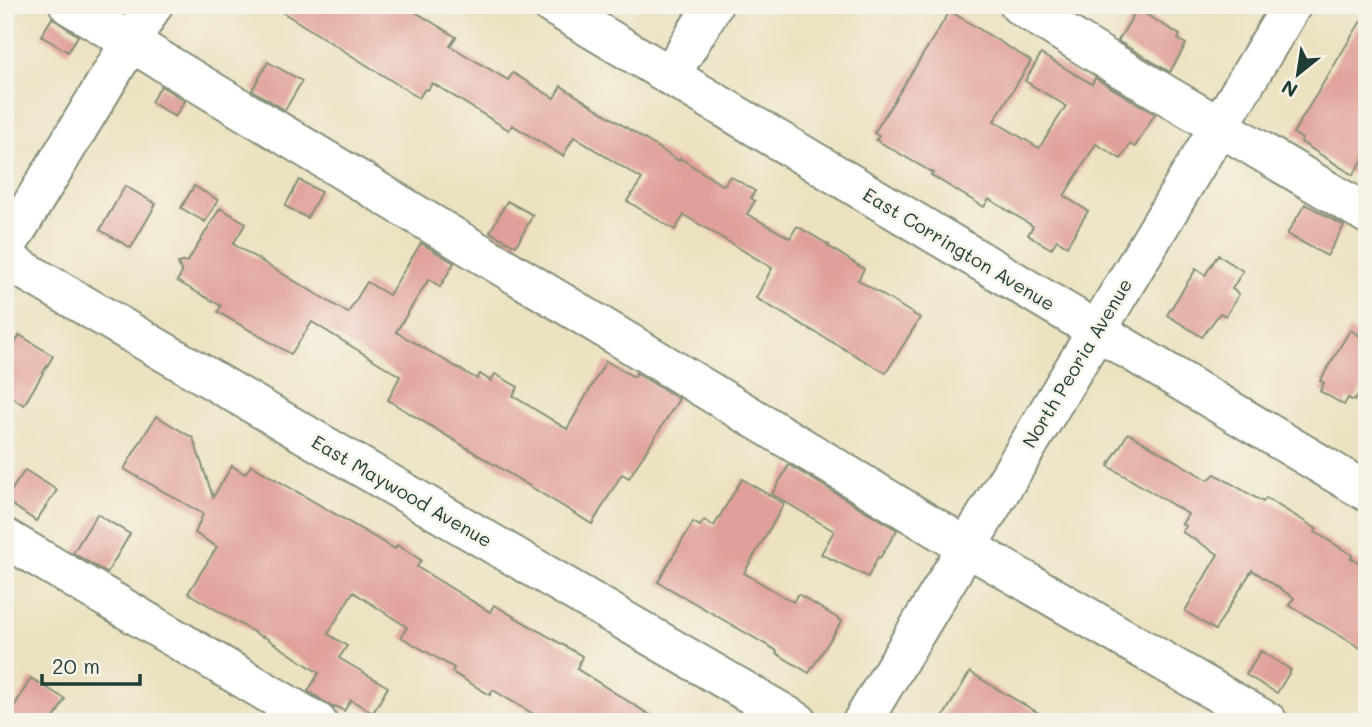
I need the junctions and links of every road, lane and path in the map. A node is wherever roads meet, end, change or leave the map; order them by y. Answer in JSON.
{"nodes":[{"id":1,"x":69,"y":5,"type":"edge"},
{"id":2,"x":153,"y":5,"type":"edge"},
{"id":3,"x":552,"y":5,"type":"edge"},
{"id":4,"x":713,"y":5,"type":"edge"},
{"id":5,"x":1019,"y":5,"type":"edge"},
{"id":6,"x":1292,"y":5,"type":"edge"},
{"id":7,"x":131,"y":41,"type":"junction"},
{"id":8,"x":670,"y":76,"type":"junction"},
{"id":9,"x":1220,"y":126,"type":"junction"},
{"id":10,"x":1367,"y":214,"type":"edge"},
{"id":11,"x":5,"y":249,"type":"edge"},
{"id":12,"x":5,"y":259,"type":"edge"},
{"id":13,"x":1097,"y":331,"type":"junction"},
{"id":14,"x":1367,"y":492,"type":"edge"},
{"id":15,"x":5,"y":538,"type":"edge"},
{"id":16,"x":967,"y":547,"type":"junction"},
{"id":17,"x":317,"y":722,"type":"edge"},
{"id":18,"x":798,"y":722,"type":"edge"},
{"id":19,"x":862,"y":722,"type":"edge"},
{"id":20,"x":1268,"y":722,"type":"edge"}],
"edges":[{"from":1,"to":7,"type":"street"},
{"from":2,"to":7,"type":"street"},
{"from":3,"to":8,"type":"street","name":"East Corrington Avenue"},
{"from":4,"to":8,"type":"street"},
{"from":5,"to":9,"type":"street"},
{"from":6,"to":9,"type":"street","name":"North Peoria Avenue"},
{"from":7,"to":11,"type":"street"},
{"from":7,"to":16,"type":"street"},
{"from":8,"to":13,"type":"street","name":"East Corrington Avenue"},
{"from":9,"to":10,"type":"street"},
{"from":9,"to":13,"type":"street","name":"North Peoria Avenue"},
{"from":12,"to":18,"type":"street","name":"East Maywood Avenue"},
{"from":13,"to":14,"type":"street","name":"East Corrington Avenue"},
{"from":13,"to":16,"type":"street","name":"North Peoria Avenue"},
{"from":15,"to":17,"type":"street"},
{"from":16,"to":19,"type":"street","name":"North Peoria Avenue"},
{"from":16,"to":20,"type":"street"}]}
